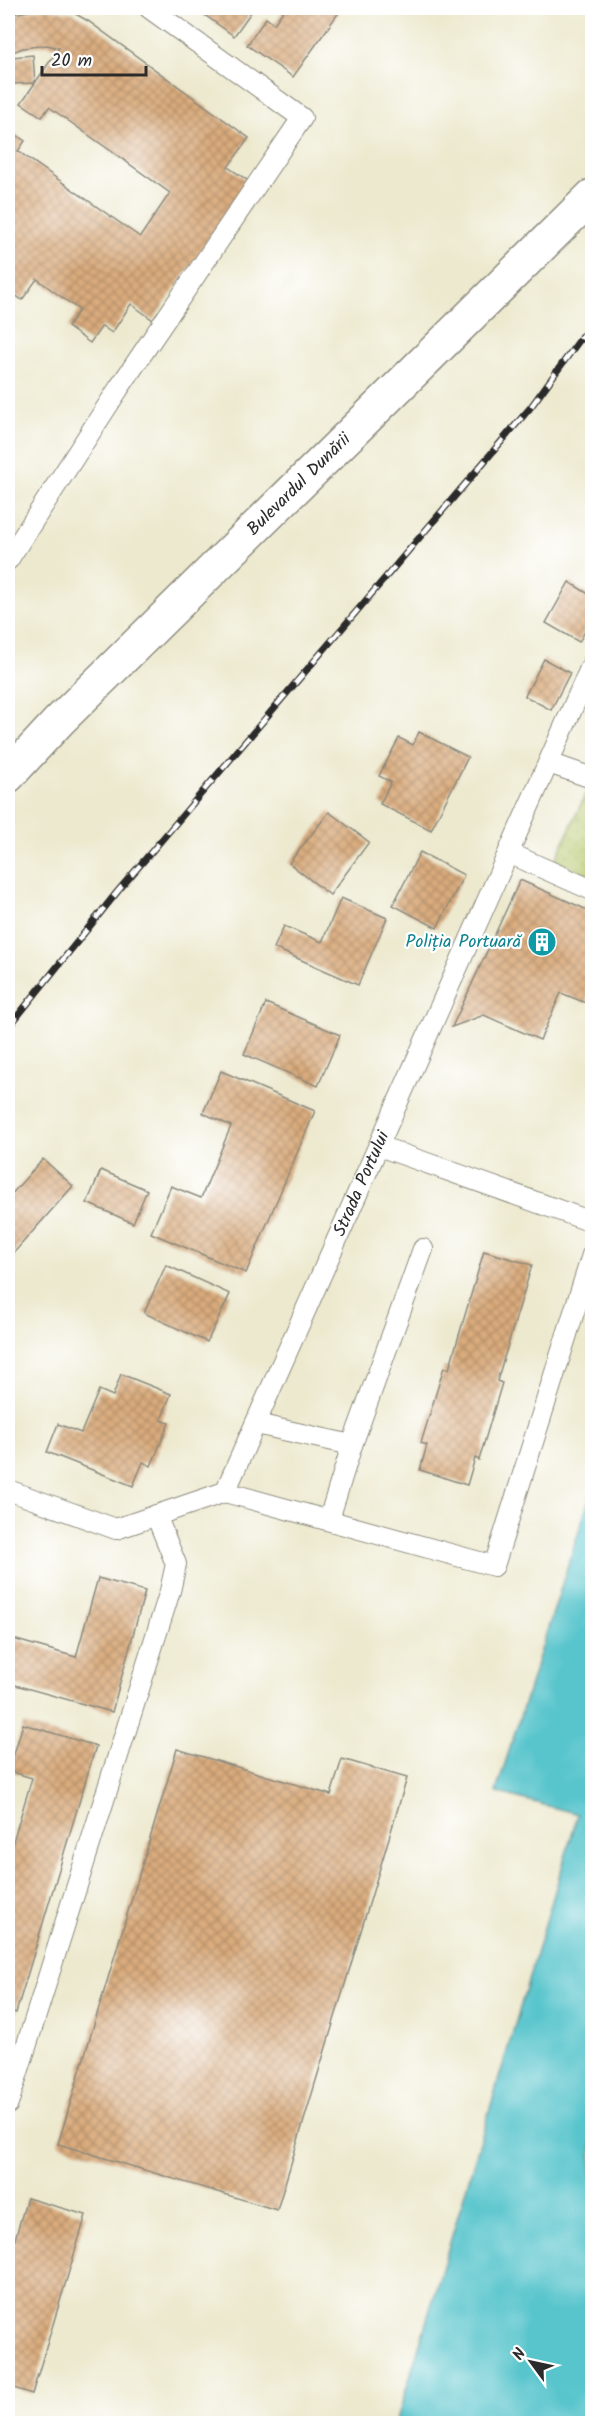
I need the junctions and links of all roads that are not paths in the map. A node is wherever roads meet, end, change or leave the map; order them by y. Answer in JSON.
{"nodes":[{"id":1,"x":149,"y":8,"type":"edge"},
{"id":2,"x":592,"y":196,"type":"edge"},
{"id":3,"x":8,"y":560,"type":"edge"},
{"id":4,"x":592,"y":664,"type":"edge"},
{"id":5,"x":549,"y":763,"type":"junction"},
{"id":6,"x":8,"y":776,"type":"edge"},
{"id":7,"x":592,"y":778,"type":"edge"},
{"id":8,"x":509,"y":853,"type":"junction"},
{"id":9,"x":592,"y":890,"type":"edge"},
{"id":10,"x":379,"y":1146,"type":"junction"},
{"id":11,"x":592,"y":1222,"type":"edge"},
{"id":12,"x":423,"y":1249,"type":"dead end"},
{"id":13,"x":592,"y":1255,"type":"edge"},
{"id":14,"x":256,"y":1424,"type":"junction"},
{"id":15,"x":352,"y":1445,"type":"junction"},
{"id":16,"x":8,"y":1490,"type":"edge"},
{"id":17,"x":225,"y":1492,"type":"junction"},
{"id":18,"x":156,"y":1515,"type":"junction"},
{"id":19,"x":329,"y":1519,"type":"junction"},
{"id":20,"x":8,"y":2104,"type":"edge"}],
"edges":[{"from":1,"to":3,"type":"lane"},
{"from":2,"to":6,"type":"street","name":"Bulevardul Dunării"},
{"from":4,"to":5,"type":"lane","name":"Strada Portului"},
{"from":5,"to":7,"type":"lane"},
{"from":5,"to":8,"type":"lane","name":"Strada Portului"},
{"from":8,"to":9,"type":"lane"},
{"from":8,"to":10,"type":"lane","name":"Strada Portului"},
{"from":10,"to":11,"type":"lane"},
{"from":10,"to":14,"type":"lane","name":"Strada Portului"},
{"from":12,"to":15,"type":"lane"},
{"from":13,"to":19,"type":"lane"},
{"from":14,"to":15,"type":"lane"},
{"from":14,"to":17,"type":"lane","name":"Strada Portului"},
{"from":15,"to":19,"type":"lane"},
{"from":16,"to":18,"type":"lane"},
{"from":17,"to":18,"type":"lane"},
{"from":17,"to":19,"type":"lane"},
{"from":18,"to":20,"type":"lane"}]}
